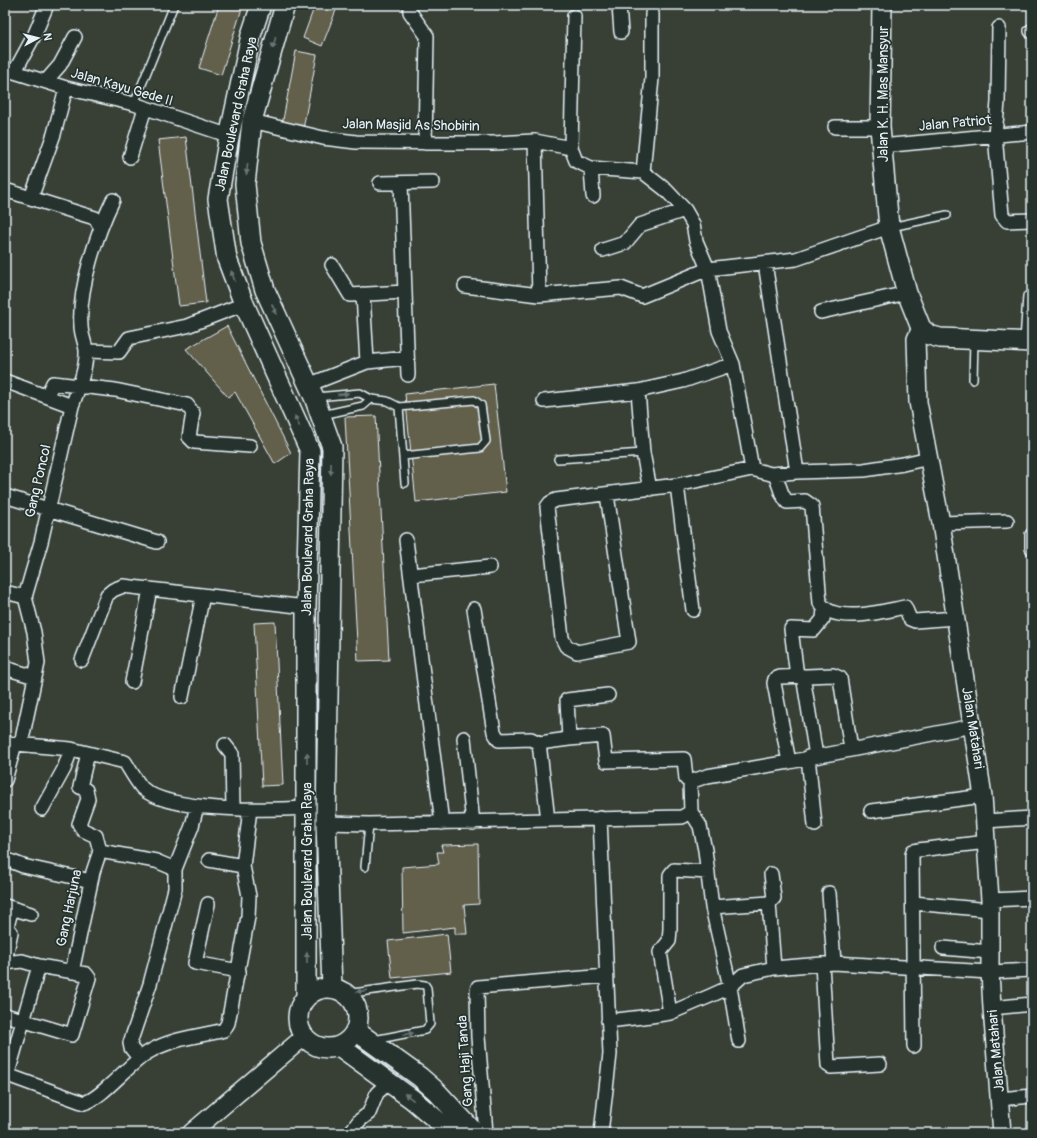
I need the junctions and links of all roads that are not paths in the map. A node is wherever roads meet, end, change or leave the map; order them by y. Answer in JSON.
{"nodes":[{"id":1,"x":47,"y":5,"type":"edge"},
{"id":2,"x":174,"y":5,"type":"edge"},
{"id":3,"x":261,"y":5,"type":"edge"},
{"id":4,"x":285,"y":5,"type":"edge"},
{"id":5,"x":410,"y":5,"type":"edge"},
{"id":6,"x":619,"y":5,"type":"edge"},
{"id":7,"x":882,"y":5,"type":"edge"},
{"id":8,"x":652,"y":14,"type":"dead end"},
{"id":9,"x":574,"y":16,"type":"dead end"},
{"id":10,"x":999,"y":28,"type":"dead end"},
{"id":11,"x":621,"y":32,"type":"dead end"},
{"id":12,"x":75,"y":37,"type":"dead end"},
{"id":13,"x":10,"y":70,"type":"edge"},
{"id":14,"x":46,"y":81,"type":"junction"},
{"id":15,"x":66,"y":88,"type":"junction"},
{"id":16,"x":145,"y":108,"type":"junction"},
{"id":17,"x":252,"y":121,"type":"junction"},
{"id":18,"x":836,"y":127,"type":"dead end"},
{"id":19,"x":1032,"y":132,"type":"edge"},
{"id":20,"x":995,"y":135,"type":"junction"},
{"id":21,"x":230,"y":136,"type":"junction"},
{"id":22,"x":880,"y":137,"type":"junction"},
{"id":23,"x":535,"y":141,"type":"junction"},
{"id":24,"x":425,"y":143,"type":"junction"},
{"id":25,"x":571,"y":148,"type":"junction"},
{"id":26,"x":130,"y":157,"type":"dead end"},
{"id":27,"x":591,"y":168,"type":"junction"},
{"id":28,"x":643,"y":172,"type":"junction"},
{"id":29,"x":433,"y":182,"type":"dead end"},
{"id":30,"x":380,"y":183,"type":"dead end"},
{"id":31,"x":401,"y":183,"type":"junction"},
{"id":32,"x":5,"y":190,"type":"edge"},
{"id":33,"x":593,"y":196,"type":"dead end"},
{"id":34,"x":31,"y":198,"type":"junction"},
{"id":35,"x":113,"y":200,"type":"dead end"},
{"id":36,"x":685,"y":210,"type":"junction"},
{"id":37,"x":947,"y":215,"type":"dead end"},
{"id":38,"x":1032,"y":220,"type":"edge"},
{"id":39,"x":100,"y":226,"type":"junction"},
{"id":40,"x":889,"y":227,"type":"junction"},
{"id":41,"x":603,"y":250,"type":"dead end"},
{"id":42,"x":765,"y":263,"type":"junction"},
{"id":43,"x":332,"y":265,"type":"dead end"},
{"id":44,"x":708,"y":269,"type":"junction"},
{"id":45,"x":465,"y":286,"type":"dead end"},
{"id":46,"x":405,"y":292,"type":"junction"},
{"id":47,"x":907,"y":293,"type":"junction"},
{"id":48,"x":363,"y":294,"type":"junction"},
{"id":49,"x":539,"y":295,"type":"junction"},
{"id":50,"x":1027,"y":296,"type":"dead end"},
{"id":51,"x":244,"y":304,"type":"junction"},
{"id":52,"x":821,"y":312,"type":"dead end"},
{"id":53,"x":921,"y":328,"type":"junction"},
{"id":54,"x":974,"y":340,"type":"junction"},
{"id":55,"x":1028,"y":342,"type":"edge"},
{"id":56,"x":86,"y":351,"type":"junction"},
{"id":57,"x":407,"y":358,"type":"junction"},
{"id":58,"x":367,"y":362,"type":"junction"},
{"id":59,"x":733,"y":364,"type":"junction"},
{"id":60,"x":408,"y":375,"type":"dead end"},
{"id":61,"x":973,"y":380,"type":"dead end"},
{"id":62,"x":5,"y":381,"type":"edge"},
{"id":63,"x":80,"y":386,"type":"junction"},
{"id":64,"x":311,"y":391,"type":"junction"},
{"id":65,"x":638,"y":391,"type":"junction"},
{"id":66,"x":360,"y":392,"type":"junction"},
{"id":67,"x":47,"y":395,"type":"junction"},
{"id":68,"x":371,"y":398,"type":"junction"},
{"id":69,"x":544,"y":401,"type":"dead end"},
{"id":70,"x":72,"y":406,"type":"junction"},
{"id":71,"x":363,"y":406,"type":"junction"},
{"id":72,"x":399,"y":407,"type":"junction"},
{"id":73,"x":321,"y":415,"type":"junction"},
{"id":74,"x":250,"y":446,"type":"dead end"},
{"id":75,"x":332,"y":448,"type":"junction"},
{"id":76,"x":310,"y":451,"type":"junction"},
{"id":77,"x":643,"y":453,"type":"junction"},
{"id":78,"x":403,"y":456,"type":"junction"},
{"id":79,"x":929,"y":458,"type":"junction"},
{"id":80,"x":558,"y":459,"type":"dead end"},
{"id":81,"x":752,"y":469,"type":"junction"},
{"id":82,"x":797,"y":472,"type":"junction"},
{"id":83,"x":775,"y":474,"type":"junction"},
{"id":84,"x":406,"y":483,"type":"dead end"},
{"id":85,"x":677,"y":485,"type":"junction"},
{"id":86,"x":650,"y":488,"type":"junction"},
{"id":87,"x":607,"y":495,"type":"junction"},
{"id":88,"x":5,"y":496,"type":"edge"},
{"id":89,"x":48,"y":508,"type":"junction"},
{"id":90,"x":1007,"y":521,"type":"dead end"},
{"id":91,"x":942,"y":523,"type":"junction"},
{"id":92,"x":1032,"y":535,"type":"edge"},
{"id":93,"x":406,"y":540,"type":"dead end"},
{"id":94,"x":157,"y":542,"type":"dead end"},
{"id":95,"x":1032,"y":548,"type":"edge"},
{"id":96,"x":490,"y":567,"type":"dead end"},
{"id":97,"x":410,"y":576,"type":"junction"},
{"id":98,"x":150,"y":589,"type":"junction"},
{"id":99,"x":5,"y":592,"type":"edge"},
{"id":100,"x":203,"y":595,"type":"junction"},
{"id":101,"x":25,"y":597,"type":"junction"},
{"id":102,"x":306,"y":606,"type":"junction"},
{"id":103,"x":474,"y":609,"type":"dead end"},
{"id":104,"x":824,"y":609,"type":"junction"},
{"id":105,"x":693,"y":610,"type":"dead end"},
{"id":106,"x":956,"y":618,"type":"junction"},
{"id":107,"x":82,"y":660,"type":"dead end"},
{"id":108,"x":5,"y":668,"type":"edge"},
{"id":109,"x":800,"y":676,"type":"junction"},
{"id":110,"x":35,"y":677,"type":"junction"},
{"id":111,"x":132,"y":682,"type":"dead end"},
{"id":112,"x":608,"y":695,"type":"dead end"},
{"id":113,"x":182,"y":697,"type":"dead end"},
{"id":114,"x":973,"y":726,"type":"junction"},
{"id":115,"x":464,"y":738,"type":"dead end"},
{"id":116,"x":569,"y":739,"type":"junction"},
{"id":117,"x":539,"y":743,"type":"junction"},
{"id":118,"x":14,"y":744,"type":"edge"},
{"id":119,"x":225,"y":745,"type":"dead end"},
{"id":120,"x":71,"y":749,"type":"junction"},
{"id":121,"x":851,"y":749,"type":"junction"},
{"id":122,"x":88,"y":753,"type":"junction"},
{"id":123,"x":812,"y":757,"type":"junction"},
{"id":124,"x":789,"y":762,"type":"junction"},
{"id":125,"x":5,"y":780,"type":"edge"},
{"id":126,"x":690,"y":782,"type":"junction"},
{"id":127,"x":983,"y":796,"type":"junction"},
{"id":128,"x":197,"y":806,"type":"junction"},
{"id":129,"x":233,"y":808,"type":"junction"},
{"id":130,"x":250,"y":808,"type":"junction"},
{"id":131,"x":307,"y":808,"type":"junction"},
{"id":132,"x":42,"y":809,"type":"dead end"},
{"id":133,"x":871,"y":810,"type":"dead end"},
{"id":134,"x":691,"y":812,"type":"junction"},
{"id":135,"x":600,"y":818,"type":"junction"},
{"id":136,"x":1032,"y":818,"type":"edge"},
{"id":137,"x":548,"y":820,"type":"junction"},
{"id":138,"x":986,"y":821,"type":"junction"},
{"id":139,"x":326,"y":823,"type":"junction"},
{"id":140,"x":442,"y":823,"type":"junction"},
{"id":141,"x":473,"y":823,"type":"junction"},
{"id":142,"x":369,"y":824,"type":"junction"},
{"id":143,"x":815,"y":826,"type":"dead end"},
{"id":144,"x":987,"y":842,"type":"junction"},
{"id":145,"x":100,"y":851,"type":"junction"},
{"id":146,"x":5,"y":859,"type":"edge"},
{"id":147,"x":208,"y":860,"type":"dead end"},
{"id":148,"x":243,"y":866,"type":"junction"},
{"id":149,"x":365,"y":867,"type":"dead end"},
{"id":150,"x":175,"y":869,"type":"junction"},
{"id":151,"x":708,"y":872,"type":"junction"},
{"id":152,"x":771,"y":874,"type":"dead end"},
{"id":153,"x":91,"y":881,"type":"junction"},
{"id":154,"x":829,"y":893,"type":"dead end"},
{"id":155,"x":1032,"y":898,"type":"edge"},
{"id":156,"x":913,"y":903,"type":"junction"},
{"id":157,"x":208,"y":904,"type":"dead end"},
{"id":158,"x":769,"y":904,"type":"junction"},
{"id":159,"x":990,"y":905,"type":"junction"},
{"id":160,"x":8,"y":907,"type":"edge"},
{"id":161,"x":712,"y":907,"type":"junction"},
{"id":162,"x":31,"y":914,"type":"dead end"},
{"id":163,"x":943,"y":948,"type":"dead end"},
{"id":164,"x":990,"y":952,"type":"junction"},
{"id":165,"x":5,"y":962,"type":"edge"},
{"id":166,"x":828,"y":964,"type":"junction"},
{"id":167,"x":39,"y":966,"type":"junction"},
{"id":168,"x":912,"y":967,"type":"junction"},
{"id":169,"x":774,"y":968,"type":"junction"},
{"id":170,"x":1032,"y":970,"type":"edge"},
{"id":171,"x":239,"y":971,"type":"junction"},
{"id":172,"x":72,"y":972,"type":"junction"},
{"id":173,"x":990,"y":972,"type":"junction"},
{"id":174,"x":606,"y":976,"type":"junction"},
{"id":175,"x":730,"y":986,"type":"junction"},
{"id":176,"x":339,"y":991,"type":"junction"},
{"id":177,"x":306,"y":997,"type":"junction"},
{"id":178,"x":1032,"y":1004,"type":"edge"},
{"id":179,"x":992,"y":1008,"type":"junction"},
{"id":180,"x":670,"y":1013,"type":"junction"},
{"id":181,"x":5,"y":1015,"type":"edge"},
{"id":182,"x":24,"y":1020,"type":"junction"},
{"id":183,"x":608,"y":1021,"type":"junction"},
{"id":184,"x":304,"y":1036,"type":"junction"},
{"id":185,"x":363,"y":1036,"type":"junction"},
{"id":186,"x":740,"y":1041,"type":"dead end"},
{"id":187,"x":339,"y":1046,"type":"junction"},
{"id":188,"x":914,"y":1046,"type":"dead end"},
{"id":189,"x":139,"y":1058,"type":"junction"},
{"id":190,"x":880,"y":1064,"type":"dead end"},
{"id":191,"x":389,"y":1082,"type":"junction"},
{"id":192,"x":1032,"y":1096,"type":"edge"},
{"id":193,"x":1000,"y":1100,"type":"junction"},
{"id":194,"x":447,"y":1121,"type":"edge"},
{"id":195,"x":191,"y":1133,"type":"edge"},
{"id":196,"x":350,"y":1133,"type":"edge"},
{"id":197,"x":475,"y":1133,"type":"edge"},
{"id":198,"x":486,"y":1133,"type":"edge"},
{"id":199,"x":601,"y":1133,"type":"edge"},
{"id":200,"x":1002,"y":1133,"type":"edge"}],
"edges":[{"from":1,"to":13,"type":"street"},
{"from":2,"to":16,"type":"lane"},
{"from":3,"to":21,"type":"main road","name":"Jalan Boulevard Graha Raya"},
{"from":4,"to":17,"type":"main road","name":"Jalan Boulevard Graha Raya","one_way":true},
{"from":5,"to":24,"type":"street"},
{"from":6,"to":11,"type":"street"},
{"from":7,"to":22,"type":"main road","name":"Jalan K. H. Mas Mansyur"},
{"from":8,"to":28,"type":"street"},
{"from":9,"to":25,"type":"street"},
{"from":10,"to":20,"type":"street"},
{"from":12,"to":14,"type":"street"},
{"from":13,"to":14,"type":"street","name":"Jalan Kayu Gede II"},
{"from":14,"to":15,"type":"street","name":"Jalan Kayu Gede II"},
{"from":15,"to":16,"type":"street","name":"Jalan Kayu Gede II"},
{"from":15,"to":34,"type":"street"},
{"from":16,"to":21,"type":"street","name":"Jalan Kayu Gede II"},
{"from":16,"to":26,"type":"street"},
{"from":17,"to":24,"type":"street","name":"Jalan Masjid As Shobirin"},
{"from":17,"to":64,"type":"main road","name":"Jalan Boulevard Graha Raya","one_way":true},
{"from":18,"to":22,"type":"street","name":"Jalan Patriot"},
{"from":19,"to":20,"type":"street","name":"Jalan Patriot"},
{"from":20,"to":22,"type":"street","name":"Jalan Patriot"},
{"from":20,"to":38,"type":"street"},
{"from":51,"to":21,"type":"main road","name":"Jalan Boulevard Graha Raya","one_way":true},
{"from":22,"to":40,"type":"main road","name":"Jalan K. H. Mas Mansyur"},
{"from":23,"to":24,"type":"street","name":"Jalan Masjid As Shobirin"},
{"from":23,"to":25,"type":"street","name":"Jalan Masjid As Shobirin"},
{"from":23,"to":49,"type":"street"},
{"from":25,"to":27,"type":"street"},
{"from":27,"to":28,"type":"street"},
{"from":27,"to":33,"type":"street"},
{"from":28,"to":36,"type":"street"},
{"from":29,"to":31,"type":"street"},
{"from":30,"to":31,"type":"street"},
{"from":31,"to":46,"type":"street"},
{"from":32,"to":34,"type":"street"},
{"from":34,"to":39,"type":"street"},
{"from":35,"to":39,"type":"street","name":"Gang Poncol"},
{"from":36,"to":41,"type":"street"},
{"from":36,"to":44,"type":"street"},
{"from":37,"to":40,"type":"lane"},
{"from":39,"to":56,"type":"street","name":"Gang Poncol"},
{"from":40,"to":42,"type":"street"},
{"from":40,"to":47,"type":"main road","name":"Jalan K. H. Mas Mansyur"},
{"from":42,"to":44,"type":"street"},
{"from":42,"to":82,"type":"street"},
{"from":43,"to":48,"type":"street"},
{"from":44,"to":49,"type":"street"},
{"from":44,"to":59,"type":"street"},
{"from":45,"to":49,"type":"street"},
{"from":46,"to":48,"type":"street"},
{"from":46,"to":57,"type":"street"},
{"from":47,"to":52,"type":"street"},
{"from":47,"to":53,"type":"main road","name":"Jalan K. H. Mas Mansyur"},
{"from":48,"to":58,"type":"street"},
{"from":50,"to":55,"type":"lane"},
{"from":51,"to":56,"type":"street"},
{"from":76,"to":51,"type":"main road","name":"Jalan Boulevard Graha Raya","one_way":true},
{"from":53,"to":54,"type":"main road"},
{"from":53,"to":79,"type":"street","name":"Jalan Matahari"},
{"from":54,"to":55,"type":"main road"},
{"from":54,"to":61,"type":"lane"},
{"from":56,"to":63,"type":"street","name":"Gang Poncol"},
{"from":57,"to":58,"type":"street"},
{"from":57,"to":60,"type":"street"},
{"from":58,"to":64,"type":"street"},
{"from":59,"to":65,"type":"street"},
{"from":59,"to":81,"type":"street"},
{"from":62,"to":67,"type":"street"},
{"from":63,"to":67,"type":"street"},
{"from":63,"to":70,"type":"street","name":"Gang Poncol"},
{"from":63,"to":74,"type":"street"},
{"from":64,"to":66,"type":"lane","one_way":true},
{"from":64,"to":73,"type":"main road","name":"Jalan Boulevard Graha Raya"},
{"from":65,"to":69,"type":"street"},
{"from":65,"to":77,"type":"street"},
{"from":66,"to":68,"type":"lane"},
{"from":66,"to":71,"type":"lane"},
{"from":67,"to":70,"type":"street"},
{"from":68,"to":71,"type":"lane"},
{"from":68,"to":72,"type":"lane"},
{"from":70,"to":89,"type":"street","name":"Gang Poncol"},
{"from":71,"to":73,"type":"lane"},
{"from":72,"to":78,"type":"lane"},
{"from":72,"to":78,"type":"lane"},
{"from":73,"to":75,"type":"main road","name":"Jalan Boulevard Graha Raya"},
{"from":75,"to":76,"type":"main road"},
{"from":75,"to":139,"type":"main road","name":"Jalan Boulevard Graha Raya","one_way":true},
{"from":76,"to":102,"type":"main road","name":"Jalan Boulevard Graha Raya"},
{"from":77,"to":80,"type":"lane"},
{"from":77,"to":86,"type":"street"},
{"from":78,"to":84,"type":"lane"},
{"from":79,"to":82,"type":"street"},
{"from":79,"to":91,"type":"street","name":"Jalan Matahari"},
{"from":81,"to":83,"type":"street"},
{"from":81,"to":85,"type":"street"},
{"from":82,"to":83,"type":"street"},
{"from":83,"to":104,"type":"street"},
{"from":85,"to":86,"type":"street"},
{"from":85,"to":105,"type":"street"},
{"from":86,"to":87,"type":"street"},
{"from":87,"to":87,"type":"street"},
{"from":88,"to":89,"type":"street"},
{"from":89,"to":94,"type":"street"},
{"from":89,"to":101,"type":"street","name":"Gang Poncol"},
{"from":90,"to":91,"type":"street"},
{"from":91,"to":106,"type":"street","name":"Jalan Matahari"},
{"from":92,"to":95,"type":"street"},
{"from":93,"to":97,"type":"street"},
{"from":96,"to":97,"type":"street"},
{"from":97,"to":140,"type":"street"},
{"from":98,"to":100,"type":"street"},
{"from":98,"to":107,"type":"street"},
{"from":98,"to":111,"type":"street"},
{"from":99,"to":101,"type":"street"},
{"from":100,"to":102,"type":"street"},
{"from":100,"to":113,"type":"street"},
{"from":101,"to":110,"type":"street"},
{"from":131,"to":102,"type":"main road","name":"Jalan Boulevard Graha Raya","one_way":true},
{"from":103,"to":117,"type":"street"},
{"from":104,"to":106,"type":"street"},
{"from":104,"to":109,"type":"street"},
{"from":106,"to":114,"type":"street","name":"Jalan Matahari"},
{"from":108,"to":110,"type":"street"},
{"from":109,"to":121,"type":"street"},
{"from":109,"to":123,"type":"street"},
{"from":109,"to":124,"type":"street"},
{"from":110,"to":118,"type":"street"},
{"from":112,"to":116,"type":"street"},
{"from":114,"to":121,"type":"street"},
{"from":114,"to":127,"type":"street","name":"Jalan Matahari"},
{"from":115,"to":141,"type":"street"},
{"from":116,"to":117,"type":"street"},
{"from":116,"to":126,"type":"street"},
{"from":117,"to":137,"type":"street"},
{"from":118,"to":120,"type":"street"},
{"from":118,"to":125,"type":"street"},
{"from":119,"to":129,"type":"street"},
{"from":120,"to":122,"type":"street"},
{"from":120,"to":132,"type":"street"},
{"from":121,"to":123,"type":"street"},
{"from":122,"to":128,"type":"street"},
{"from":122,"to":145,"type":"street"},
{"from":123,"to":124,"type":"street"},
{"from":123,"to":143,"type":"street"},
{"from":124,"to":126,"type":"street"},
{"from":126,"to":134,"type":"street"},
{"from":127,"to":133,"type":"street"},
{"from":127,"to":138,"type":"street","name":"Jalan Matahari"},
{"from":128,"to":129,"type":"street"},
{"from":128,"to":150,"type":"street"},
{"from":129,"to":130,"type":"street"},
{"from":130,"to":131,"type":"street"},
{"from":130,"to":148,"type":"street"},
{"from":177,"to":131,"type":"main road","name":"Jalan Boulevard Graha Raya","one_way":true},
{"from":134,"to":135,"type":"street"},
{"from":134,"to":151,"type":"street"},
{"from":135,"to":137,"type":"street"},
{"from":135,"to":174,"type":"street"},
{"from":136,"to":138,"type":"street"},
{"from":137,"to":141,"type":"street"},
{"from":138,"to":144,"type":"street","name":"Jalan Matahari"},
{"from":139,"to":142,"type":"street"},
{"from":139,"to":176,"type":"main road","name":"Jalan Boulevard Graha Raya"},
{"from":140,"to":141,"type":"street"},
{"from":140,"to":142,"type":"street"},
{"from":142,"to":149,"type":"lane"},
{"from":144,"to":156,"type":"street"},
{"from":144,"to":159,"type":"street","name":"Jalan Matahari"},
{"from":145,"to":150,"type":"street"},
{"from":145,"to":153,"type":"street","name":"Gang Harjuna"},
{"from":146,"to":153,"type":"street"},
{"from":147,"to":148,"type":"street"},
{"from":148,"to":171,"type":"street"},
{"from":150,"to":189,"type":"street"},
{"from":151,"to":161,"type":"street"},
{"from":151,"to":180,"type":"street"},
{"from":152,"to":158,"type":"street"},
{"from":153,"to":172,"type":"street","name":"Gang Harjuna"},
{"from":154,"to":166,"type":"street"},
{"from":155,"to":159,"type":"street"},
{"from":156,"to":159,"type":"street"},
{"from":156,"to":168,"type":"street"},
{"from":157,"to":171,"type":"street"},
{"from":158,"to":161,"type":"street"},
{"from":158,"to":169,"type":"street"},
{"from":159,"to":164,"type":"street","name":"Jalan Matahari"},
{"from":160,"to":162,"type":"street"},
{"from":160,"to":165,"type":"street"},
{"from":161,"to":175,"type":"street"},
{"from":163,"to":164,"type":"street"},
{"from":164,"to":173,"type":"street","name":"Jalan Matahari"},
{"from":165,"to":167,"type":"street"},
{"from":166,"to":168,"type":"street"},
{"from":166,"to":169,"type":"street"},
{"from":166,"to":190,"type":"street"},
{"from":167,"to":172,"type":"street"},
{"from":167,"to":182,"type":"street"},
{"from":168,"to":173,"type":"street"},
{"from":168,"to":188,"type":"street"},
{"from":169,"to":175,"type":"street"},
{"from":170,"to":173,"type":"street"},
{"from":171,"to":189,"type":"street"},
{"from":172,"to":182,"type":"street"},
{"from":173,"to":179,"type":"street","name":"Jalan Matahari"},
{"from":174,"to":183,"type":"street"},
{"from":174,"to":198,"type":"street","name":"Gang Haji Tanda"},
{"from":175,"to":180,"type":"street"},
{"from":175,"to":186,"type":"street"},
{"from":176,"to":177,"type":"main road"},
{"from":176,"to":185,"type":"main road"},
{"from":185,"to":176,"type":"lane","one_way":true},
{"from":177,"to":184,"type":"main road"},
{"from":178,"to":179,"type":"street"},
{"from":179,"to":193,"type":"street","name":"Jalan Matahari"},
{"from":180,"to":183,"type":"street"},
{"from":181,"to":182,"type":"street"},
{"from":182,"to":189,"type":"street"},
{"from":183,"to":199,"type":"street"},
{"from":184,"to":187,"type":"main road"},
{"from":184,"to":195,"type":"street"},
{"from":185,"to":187,"type":"main road"},
{"from":185,"to":194,"type":"main road"},
{"from":187,"to":191,"type":"main road"},
{"from":194,"to":191,"type":"main road","one_way":true},
{"from":191,"to":196,"type":"street"},
{"from":192,"to":193,"type":"street"},
{"from":193,"to":200,"type":"street","name":"Jalan Matahari"},
{"from":194,"to":197,"type":"main road"}]}
